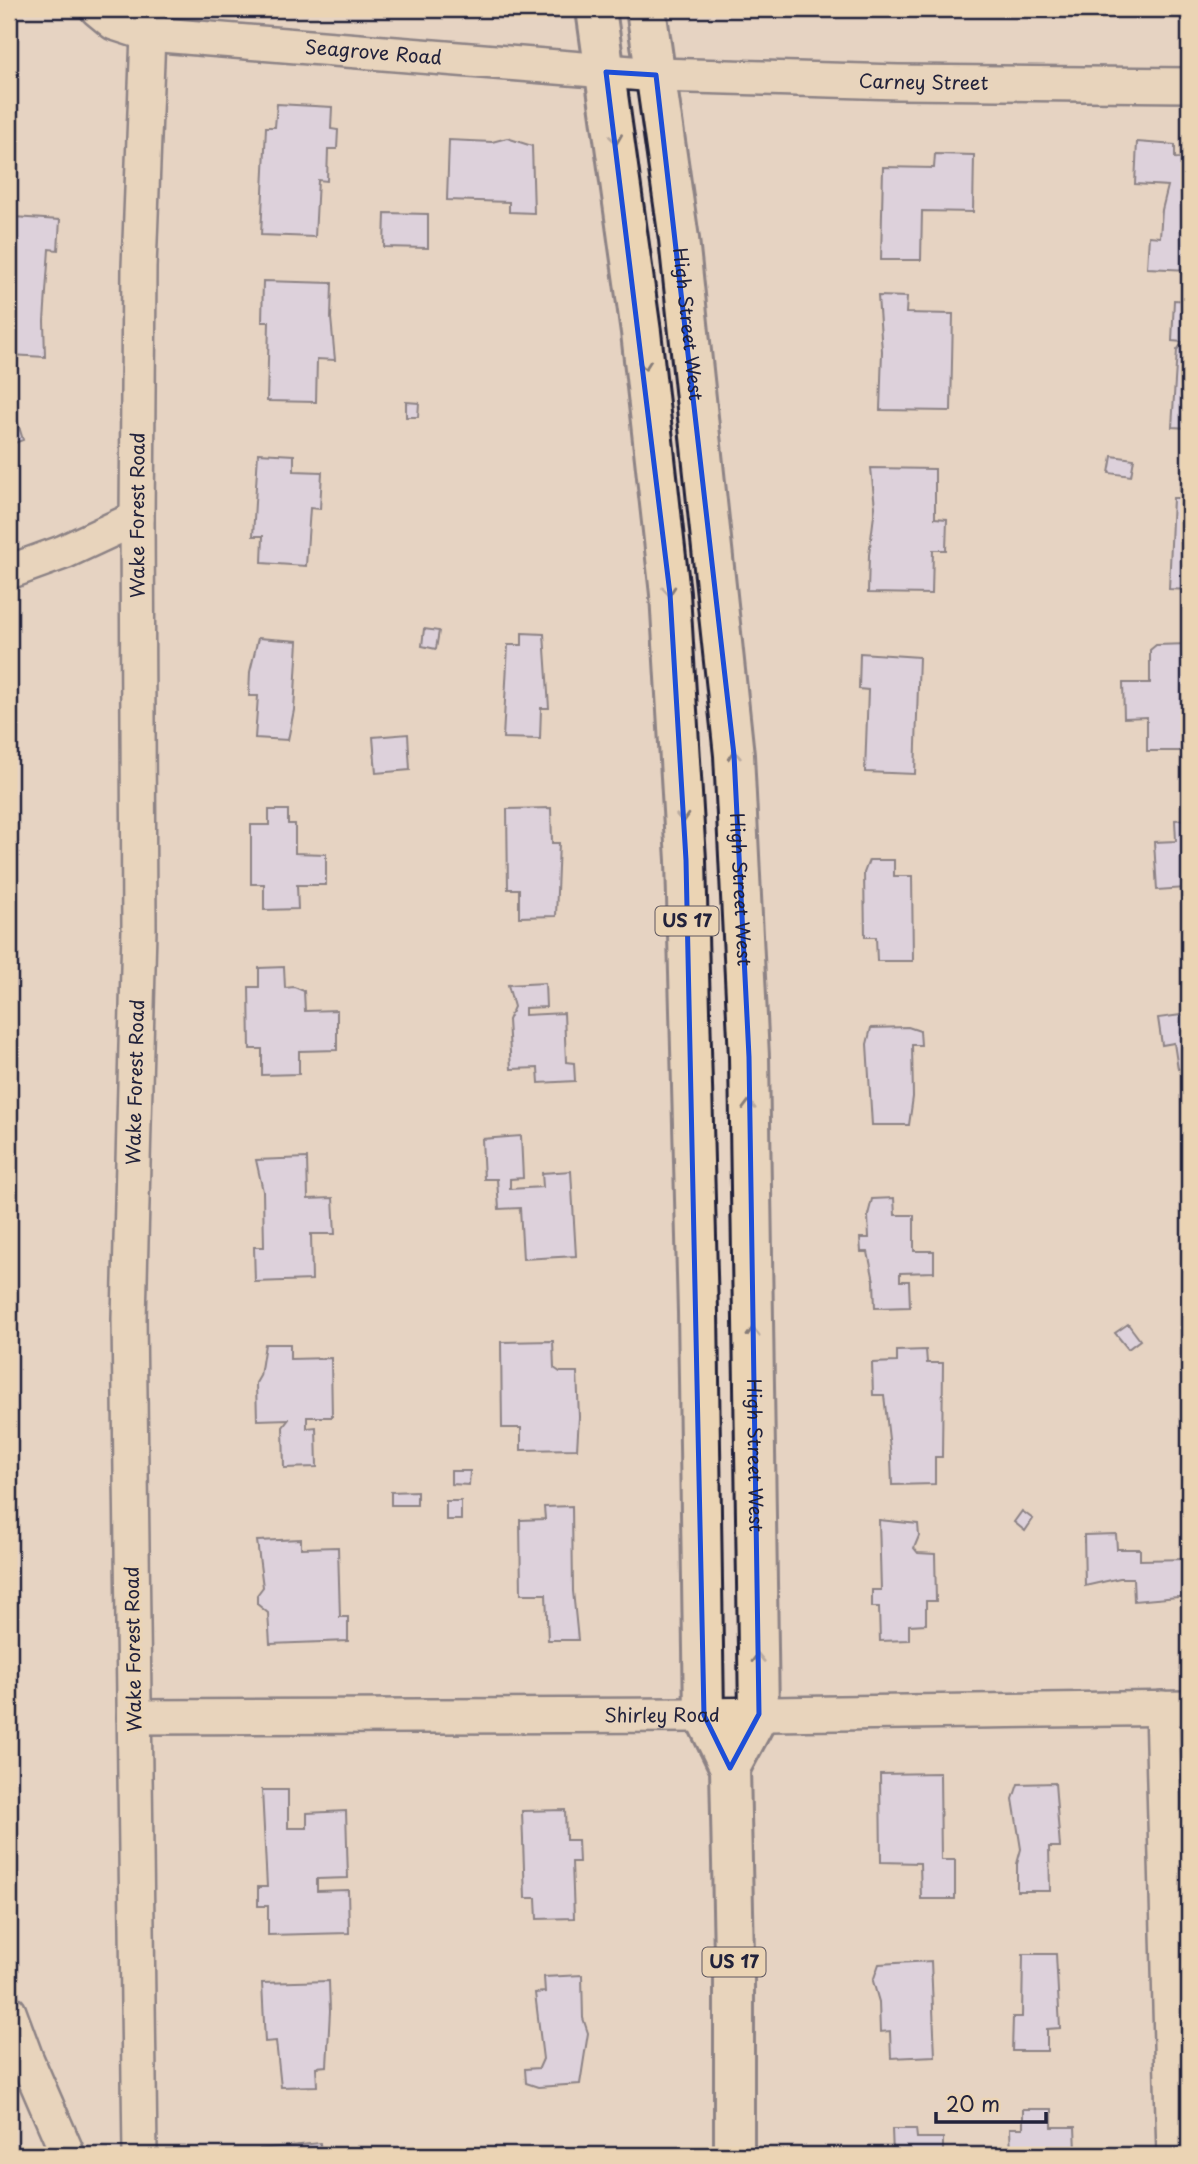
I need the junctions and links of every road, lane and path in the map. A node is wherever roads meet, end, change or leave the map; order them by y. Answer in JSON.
{"nodes":[{"id":1,"x":97,"y":9,"type":"edge"},
{"id":2,"x":596,"y":9,"type":"edge"},
{"id":3,"x":646,"y":9,"type":"edge"},
{"id":4,"x":148,"y":22,"type":"edge"},
{"id":5,"x":607,"y":72,"type":"junction"},
{"id":6,"x":656,"y":75,"type":"junction"},
{"id":7,"x":1189,"y":85,"type":"edge"},
{"id":8,"x":137,"y":519,"type":"junction"},
{"id":9,"x":9,"y":572,"type":"edge"},
{"id":10,"x":1176,"y":1708,"type":"edge"},
{"id":11,"x":759,"y":1714,"type":"junction"},
{"id":12,"x":704,"y":1715,"type":"junction"},
{"id":13,"x":134,"y":1717,"type":"junction"},
{"id":14,"x":730,"y":1768,"type":"junction"},
{"id":15,"x":9,"y":2012,"type":"edge"},
{"id":16,"x":68,"y":2155,"type":"edge"},
{"id":17,"x":140,"y":2155,"type":"edge"},
{"id":18,"x":734,"y":2155,"type":"edge"},
{"id":19,"x":1174,"y":2155,"type":"edge"}],
"edges":[{"from":1,"to":4,"type":"street","name":"Seagrove Road"},
{"from":2,"to":5,"type":"main road","name":"High Street West","number":"US 17"},
{"from":3,"to":6,"type":"main road","name":"High Street West","number":"US 17"},
{"from":4,"to":5,"type":"street","name":"Seagrove Road"},
{"from":4,"to":8,"type":"street","name":"Wake Forest Road"},
{"from":5,"to":6,"type":"street","name":"Seagrove Road"},
{"from":5,"to":12,"type":"main road","name":"High Street West","number":"US 17","one_way":true},
{"from":6,"to":7,"type":"street","name":"Carney Street"},
{"from":11,"to":6,"type":"main road","name":"High Street West","number":"US 17","one_way":true},
{"from":8,"to":9,"type":"street"},
{"from":8,"to":13,"type":"street","name":"Wake Forest Road"},
{"from":10,"to":11,"type":"street","name":"Shirley Road"},
{"from":10,"to":19,"type":"street"},
{"from":11,"to":12,"type":"street","name":"Shirley Road"},
{"from":11,"to":14,"type":"main road","name":"High Street West","number":"US 17"},
{"from":12,"to":13,"type":"street","name":"Shirley Road"},
{"from":12,"to":14,"type":"main road","name":"High Street West","number":"US 17"},
{"from":13,"to":17,"type":"street","name":"Wake Forest Road"},
{"from":14,"to":18,"type":"main road","name":"High Street West","number":"US 17"},
{"from":15,"to":16,"type":"street"}]}
